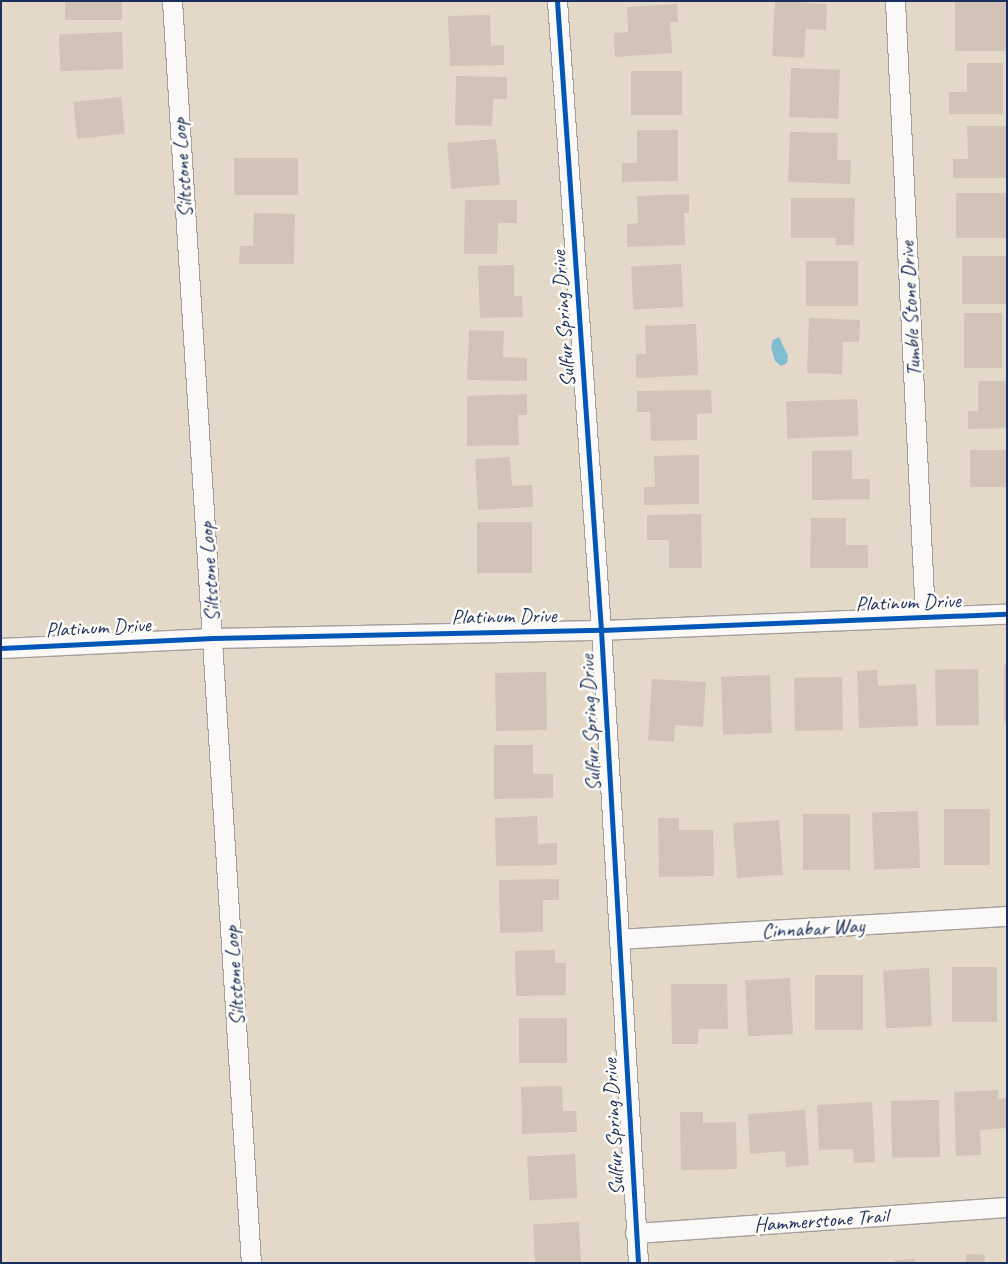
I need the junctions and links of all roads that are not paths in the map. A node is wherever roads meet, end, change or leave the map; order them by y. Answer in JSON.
{"nodes":[{"id":1,"x":172,"y":1,"type":"edge"},
{"id":2,"x":557,"y":1,"type":"edge"},
{"id":3,"x":895,"y":1,"type":"edge"},
{"id":4,"x":1007,"y":614,"type":"edge"},
{"id":5,"x":925,"y":617,"type":"junction"},
{"id":6,"x":601,"y":630,"type":"junction"},
{"id":7,"x":213,"y":638,"type":"junction"},
{"id":8,"x":1,"y":648,"type":"edge"},
{"id":9,"x":1007,"y":916,"type":"edge"},
{"id":10,"x":619,"y":939,"type":"junction"},
{"id":11,"x":1007,"y":1207,"type":"edge"},
{"id":12,"x":635,"y":1233,"type":"junction"},
{"id":13,"x":252,"y":1263,"type":"edge"},
{"id":14,"x":638,"y":1263,"type":"edge"}],
"edges":[{"from":1,"to":7,"type":"street","name":"Siltstone Loop"},
{"from":2,"to":6,"type":"street","name":"Sulfur Spring Drive"},
{"from":3,"to":5,"type":"street","name":"Tumble Stone Drive"},
{"from":4,"to":5,"type":"street","name":"Platinum Drive"},
{"from":5,"to":6,"type":"street","name":"Platinum Drive"},
{"from":6,"to":7,"type":"street","name":"Platinum Drive"},
{"from":6,"to":10,"type":"street","name":"Sulfur Spring Drive"},
{"from":7,"to":8,"type":"street","name":"Platinum Drive"},
{"from":7,"to":13,"type":"street","name":"Siltstone Loop"},
{"from":9,"to":10,"type":"street","name":"Cinnabar Way"},
{"from":10,"to":12,"type":"street","name":"Sulfur Spring Drive"},
{"from":11,"to":12,"type":"street","name":"Hammerstone Trail"},
{"from":12,"to":14,"type":"street","name":"Sulfur Spring Drive"}]}
